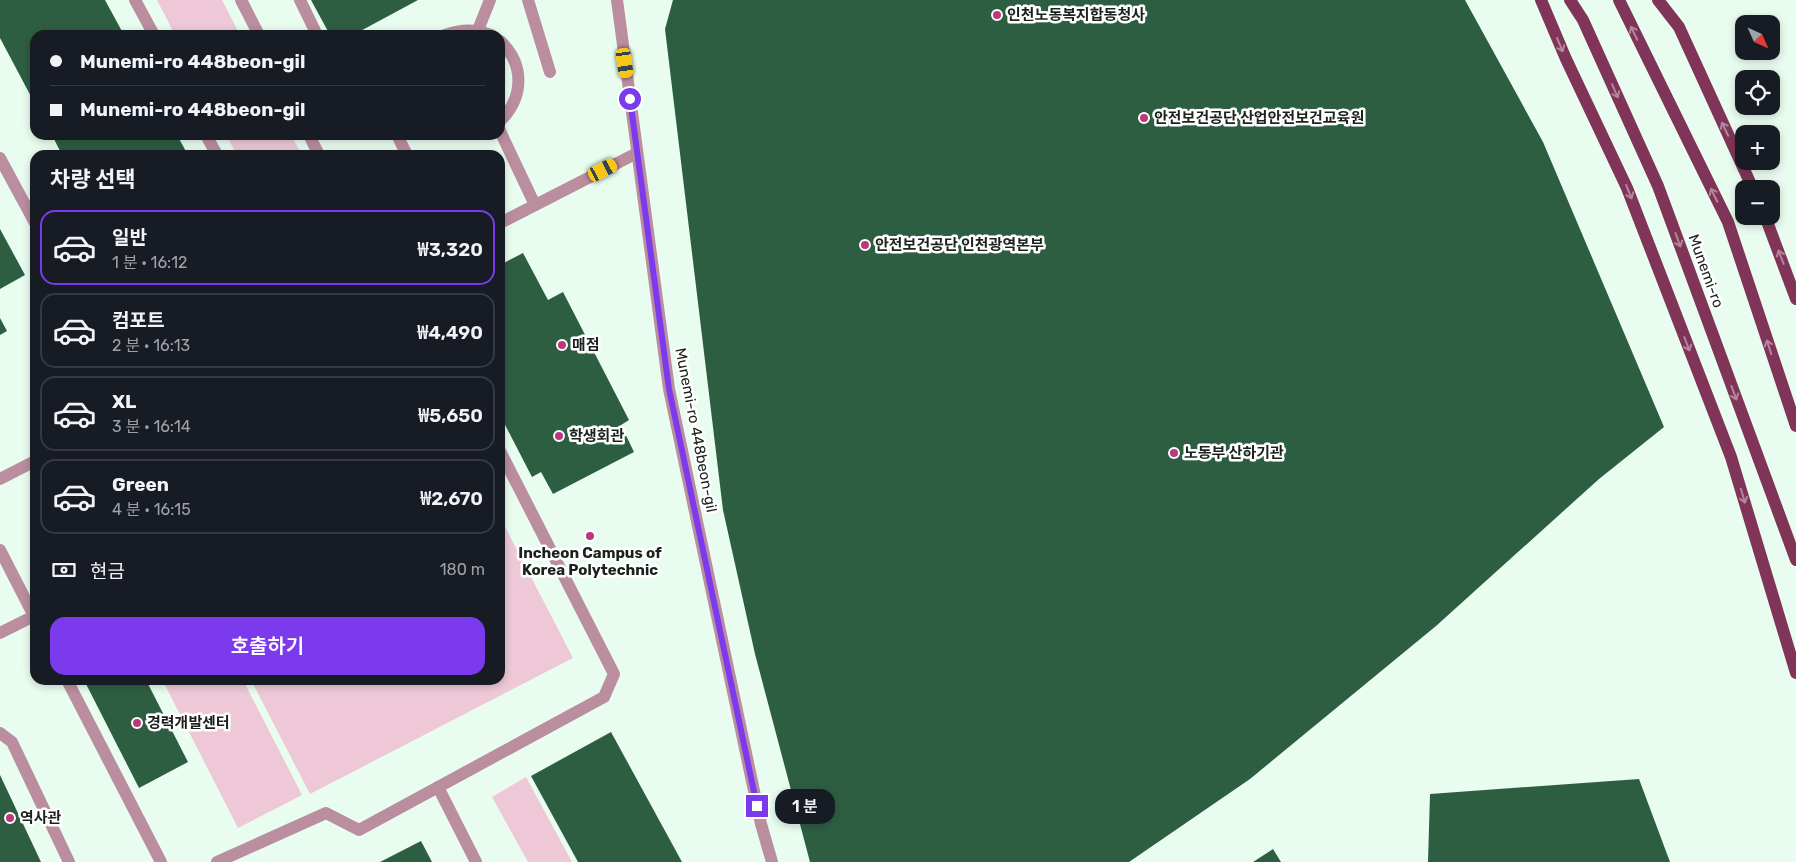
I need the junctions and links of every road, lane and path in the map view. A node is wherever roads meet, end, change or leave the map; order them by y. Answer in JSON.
{"nodes":[{"id":1,"x":242,"y":0,"type":"edge"},
{"id":2,"x":300,"y":0,"type":"edge"},
{"id":3,"x":490,"y":0,"type":"edge"},
{"id":4,"x":528,"y":0,"type":"edge"},
{"id":5,"x":617,"y":0,"type":"edge"},
{"id":6,"x":1541,"y":0,"type":"edge"},
{"id":7,"x":1570,"y":0,"type":"edge"},
{"id":8,"x":1619,"y":0,"type":"edge"},
{"id":9,"x":1658,"y":0,"type":"edge"},
{"id":10,"x":138,"y":1,"type":"edge"},
{"id":11,"x":152,"y":30,"type":"edge"},
{"id":12,"x":257,"y":30,"type":"edge"},
{"id":13,"x":315,"y":30,"type":"edge"},
{"id":14,"x":461,"y":30,"type":"edge"},
{"id":15,"x":478,"y":30,"type":"joint"},
{"id":16,"x":505,"y":46,"type":"edge"},
{"id":17,"x":550,"y":72,"type":"dead end"},
{"id":18,"x":505,"y":116,"type":"edge"},
{"id":19,"x":504,"y":140,"type":"edge"},
{"id":20,"x":637,"y":153,"type":"junction"},
{"id":21,"x":0,"y":158,"type":"edge"},
{"id":22,"x":1749,"y":180,"type":"edge"},
{"id":23,"x":535,"y":205,"type":"junction"},
{"id":24,"x":30,"y":214,"type":"edge"},
{"id":25,"x":505,"y":220,"type":"edge"},
{"id":26,"x":1768,"y":225,"type":"edge"},
{"id":27,"x":1796,"y":299,"type":"edge"},
{"id":28,"x":1796,"y":426,"type":"edge"},
{"id":29,"x":505,"y":461,"type":"edge"},
{"id":30,"x":30,"y":464,"type":"edge"},
{"id":31,"x":0,"y":479,"type":"edge"},
{"id":32,"x":0,"y":550,"type":"edge"},
{"id":33,"x":1796,"y":560,"type":"edge"},
{"id":34,"x":30,"y":609,"type":"edge"},
{"id":35,"x":30,"y":619,"type":"edge"},
{"id":36,"x":0,"y":633,"type":"edge"},
{"id":37,"x":1796,"y":672,"type":"edge"},
{"id":38,"x":70,"y":685,"type":"edge"},
{"id":39,"x":0,"y":733,"type":"edge"},
{"id":40,"x":438,"y":786,"type":"junction"},
{"id":41,"x":70,"y":862,"type":"edge"},
{"id":42,"x":161,"y":862,"type":"edge"},
{"id":43,"x":217,"y":862,"type":"edge"},
{"id":44,"x":476,"y":862,"type":"edge"},
{"id":45,"x":772,"y":862,"type":"edge"}],
"edges":[{"from":1,"to":12,"type":"street"},
{"from":2,"to":13,"type":"street"},
{"from":3,"to":15,"type":"street"},
{"from":4,"to":17,"type":"street"},
{"from":5,"to":20,"type":"street","name":"Munemi-ro 448beon-gil"},
{"from":6,"to":37,"type":"main road","one_way":true},
{"from":7,"to":33,"type":"main road","name":"Munemi-ro","one_way":true},
{"from":28,"to":8,"type":"main road","one_way":true},
{"from":22,"to":9,"type":"main road","one_way":true},
{"from":10,"to":11,"type":"street"},
{"from":14,"to":15,"type":"street"},
{"from":16,"to":18,"type":"street"},
{"from":19,"to":23,"type":"street"},
{"from":20,"to":23,"type":"street"},
{"from":20,"to":45,"type":"street","name":"Munemi-ro 448beon-gil"},
{"from":21,"to":24,"type":"street"},
{"from":23,"to":25,"type":"street"},
{"from":27,"to":26,"type":"main road","one_way":true},
{"from":29,"to":40,"type":"street"},
{"from":30,"to":31,"type":"street"},
{"from":32,"to":34,"type":"street"},
{"from":35,"to":36,"type":"street"},
{"from":38,"to":42,"type":"street"},
{"from":39,"to":41,"type":"street"},
{"from":40,"to":43,"type":"street"},
{"from":40,"to":44,"type":"street"}]}
